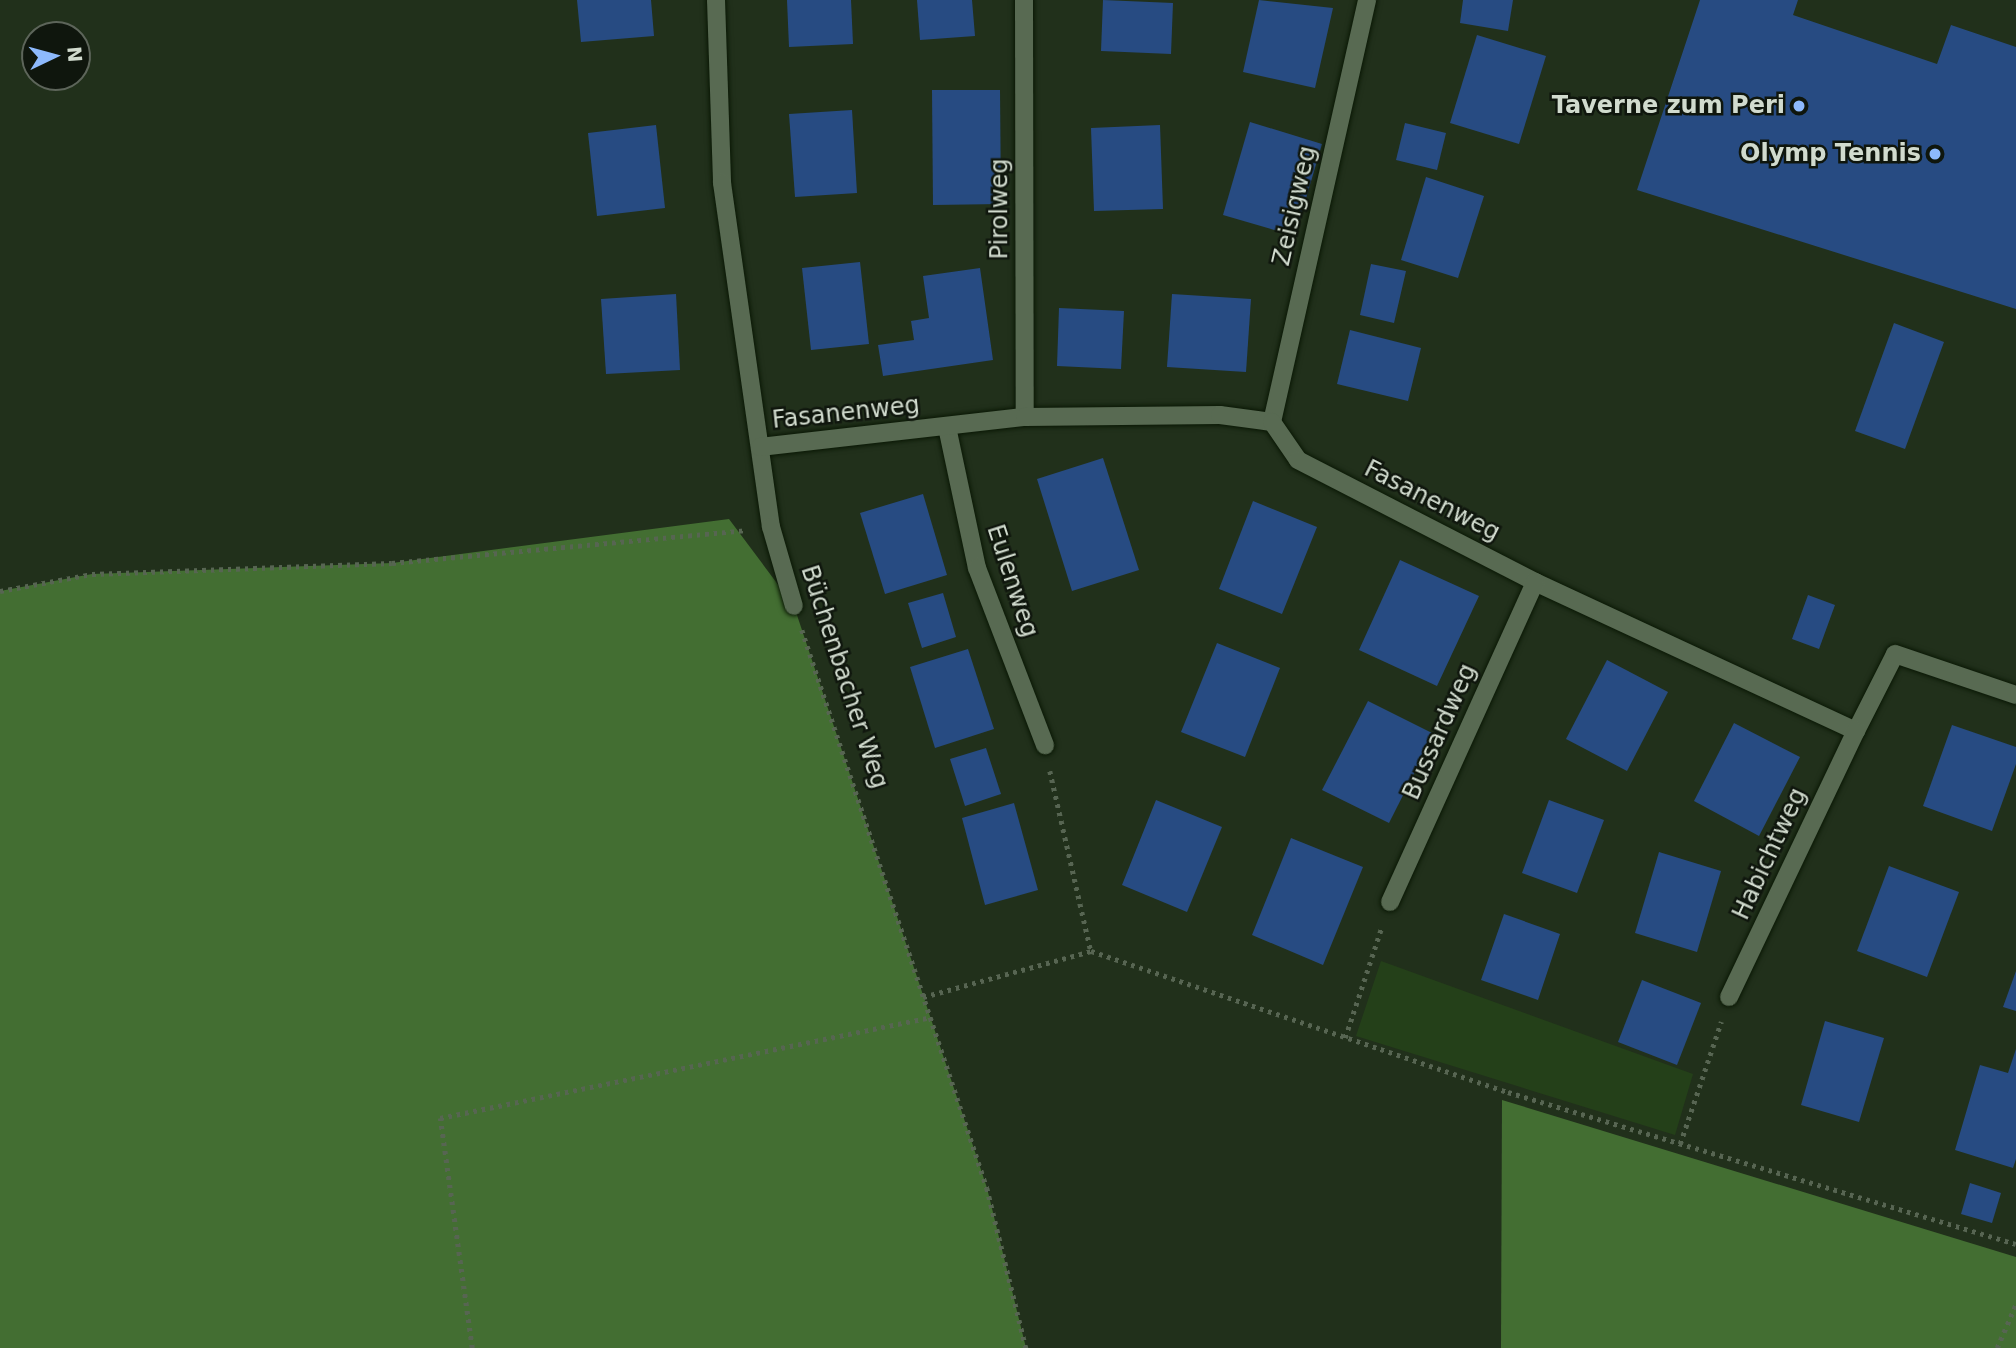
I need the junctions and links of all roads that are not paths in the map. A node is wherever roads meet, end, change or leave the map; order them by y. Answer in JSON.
{"nodes":[{"id":1,"x":716,"y":0,"type":"edge"},
{"id":2,"x":1024,"y":0,"type":"edge"},
{"id":3,"x":1367,"y":0,"type":"edge"},
{"id":4,"x":1025,"y":417,"type":"junction"},
{"id":5,"x":1272,"y":422,"type":"junction"},
{"id":6,"x":947,"y":426,"type":"junction"},
{"id":7,"x":760,"y":447,"type":"junction"},
{"id":8,"x":1535,"y":582,"type":"junction"},
{"id":9,"x":794,"y":606,"type":"road end"},
{"id":10,"x":2016,"y":695,"type":"edge"},
{"id":11,"x":1856,"y":731,"type":"junction"},
{"id":12,"x":1045,"y":745,"type":"road end"},
{"id":13,"x":1390,"y":902,"type":"road end"},
{"id":14,"x":1729,"y":998,"type":"road end"}],
"edges":[{"from":1,"to":7,"type":"street","name":"Büchenbacher Weg"},
{"from":2,"to":4,"type":"street","name":"Pirolweg"},
{"from":3,"to":5,"type":"street","name":"Zeisigweg"},
{"from":4,"to":5,"type":"street","name":"Fasanenweg"},
{"from":4,"to":6,"type":"street","name":"Fasanenweg"},
{"from":5,"to":8,"type":"street","name":"Fasanenweg"},
{"from":6,"to":7,"type":"street","name":"Fasanenweg"},
{"from":6,"to":12,"type":"street","name":"Eulenweg"},
{"from":7,"to":9,"type":"street","name":"Büchenbacher Weg"},
{"from":8,"to":11,"type":"street","name":"Fasanenweg"},
{"from":8,"to":13,"type":"street","name":"Bussardweg"},
{"from":10,"to":11,"type":"street"},
{"from":11,"to":14,"type":"street","name":"Habichtweg"}]}
